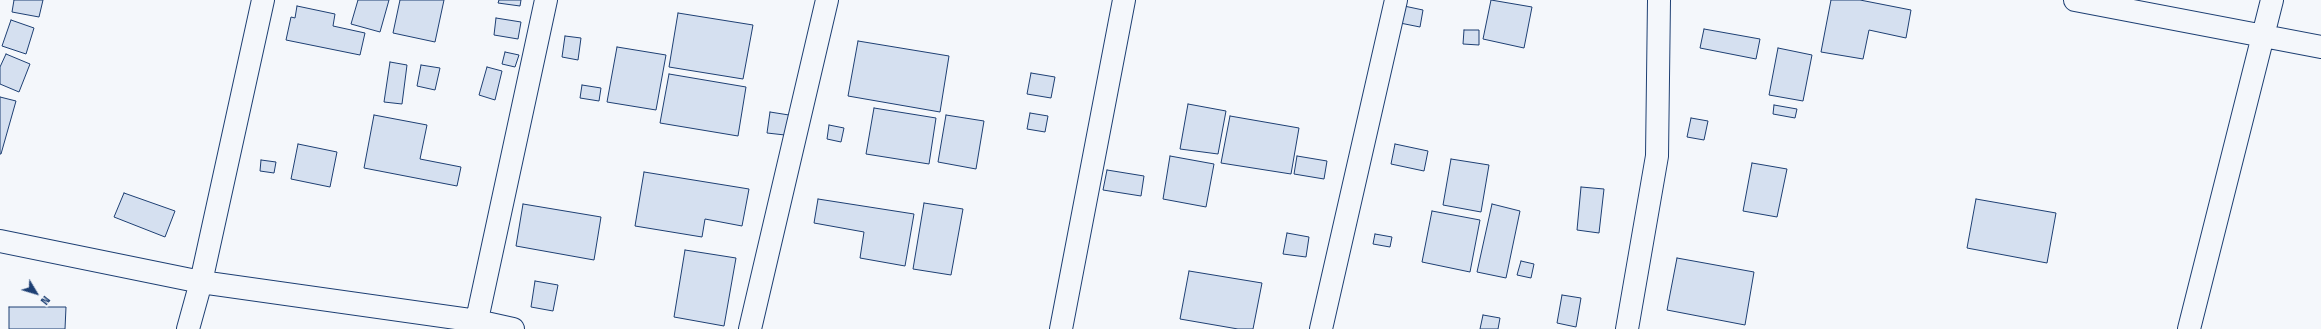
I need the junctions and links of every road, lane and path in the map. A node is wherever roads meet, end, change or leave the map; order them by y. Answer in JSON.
{"nodes":[{"id":1,"x":262,"y":0,"type":"edge"},
{"id":2,"x":546,"y":0,"type":"edge"},
{"id":3,"x":827,"y":0,"type":"edge"},
{"id":4,"x":1124,"y":0,"type":"edge"},
{"id":5,"x":1396,"y":0,"type":"edge"},
{"id":6,"x":1659,"y":0,"type":"edge"},
{"id":7,"x":2075,"y":0,"type":"edge"},
{"id":8,"x":2272,"y":0,"type":"edge"},
{"id":9,"x":2263,"y":35,"type":"junction"},
{"id":10,"x":2321,"y":47,"type":"edge"},
{"id":11,"x":0,"y":241,"type":"edge"},
{"id":12,"x":201,"y":282,"type":"junction"},
{"id":13,"x":476,"y":325,"type":"edge"},
{"id":14,"x":188,"y":329,"type":"edge"},
{"id":15,"x":513,"y":329,"type":"edge"},
{"id":16,"x":750,"y":329,"type":"edge"},
{"id":17,"x":1060,"y":329,"type":"edge"},
{"id":18,"x":1321,"y":329,"type":"edge"},
{"id":19,"x":1628,"y":329,"type":"edge"},
{"id":20,"x":2189,"y":329,"type":"edge"}],
"edges":[{"from":1,"to":12,"type":"street"},
{"from":2,"to":13,"type":"street"},
{"from":3,"to":16,"type":"street"},
{"from":4,"to":17,"type":"street"},
{"from":5,"to":18,"type":"street"},
{"from":6,"to":19,"type":"street"},
{"from":7,"to":9,"type":"street"},
{"from":8,"to":9,"type":"street"},
{"from":9,"to":10,"type":"street"},
{"from":9,"to":20,"type":"street"},
{"from":11,"to":12,"type":"street"},
{"from":12,"to":13,"type":"street"},
{"from":12,"to":14,"type":"street"},
{"from":13,"to":15,"type":"street"}]}
